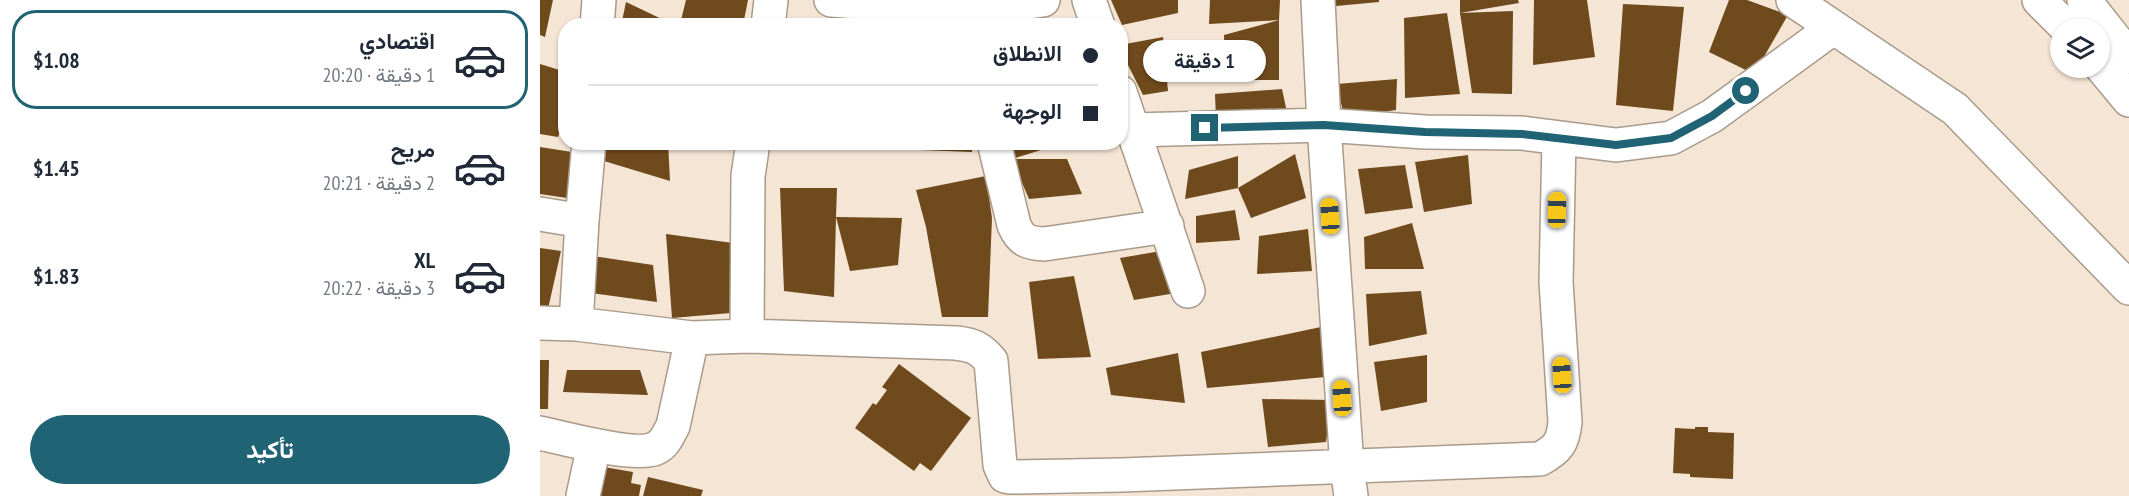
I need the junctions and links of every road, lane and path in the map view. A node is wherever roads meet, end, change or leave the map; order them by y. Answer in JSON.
{"nodes":[{"id":1,"x":599,"y":0,"type":"edge"},
{"id":2,"x":771,"y":0,"type":"edge"},
{"id":3,"x":831,"y":0,"type":"edge"},
{"id":4,"x":1043,"y":0,"type":"edge"},
{"id":5,"x":1089,"y":0,"type":"edge"},
{"id":6,"x":1318,"y":0,"type":"edge"},
{"id":7,"x":1793,"y":0,"type":"edge"},
{"id":8,"x":2039,"y":0,"type":"edge"},
{"id":9,"x":2084,"y":0,"type":"edge"},
{"id":10,"x":598,"y":18,"type":"edge"},
{"id":11,"x":769,"y":18,"type":"edge"},
{"id":12,"x":971,"y":18,"type":"edge"},
{"id":13,"x":1095,"y":18,"type":"edge"},
{"id":14,"x":2057,"y":18,"type":"edge"},
{"id":15,"x":1833,"y":28,"type":"junction"},
{"id":16,"x":2129,"y":57,"type":"edge"},
{"id":17,"x":2110,"y":77,"type":"edge"},
{"id":18,"x":2129,"y":100,"type":"edge"},
{"id":19,"x":1128,"y":114,"type":"edge"},
{"id":20,"x":1324,"y":125,"type":"junction"},
{"id":21,"x":1134,"y":130,"type":"junction"},
{"id":22,"x":1559,"y":139,"type":"junction"},
{"id":23,"x":588,"y":150,"type":"edge"},
{"id":24,"x":752,"y":150,"type":"edge"},
{"id":25,"x":996,"y":150,"type":"edge"},
{"id":26,"x":540,"y":214,"type":"edge"},
{"id":27,"x":582,"y":221,"type":"junction"},
{"id":28,"x":1167,"y":226,"type":"junction"},
{"id":29,"x":2129,"y":288,"type":"edge"},
{"id":30,"x":1188,"y":291,"type":"dead end"},
{"id":31,"x":540,"y":323,"type":"edge"},
{"id":32,"x":576,"y":324,"type":"junction"},
{"id":33,"x":747,"y":336,"type":"junction"},
{"id":34,"x":692,"y":338,"type":"junction"},
{"id":35,"x":540,"y":433,"type":"edge"},
{"id":36,"x":594,"y":445,"type":"junction"},
{"id":37,"x":1349,"y":482,"type":"edge"},
{"id":38,"x":583,"y":496,"type":"edge"}],
"edges":[{"from":1,"to":10,"type":"main road"},
{"from":2,"to":11,"type":"main road"},
{"from":3,"to":12,"type":"main road"},
{"from":4,"to":12,"type":"main road"},
{"from":5,"to":13,"type":"main road"},
{"from":6,"to":20,"type":"main road"},
{"from":7,"to":15,"type":"main road"},
{"from":8,"to":14,"type":"main road"},
{"from":9,"to":16,"type":"main road"},
{"from":15,"to":22,"type":"main road"},
{"from":15,"to":29,"type":"main road"},
{"from":17,"to":18,"type":"main road"},
{"from":19,"to":21,"type":"main road"},
{"from":20,"to":21,"type":"main road"},
{"from":20,"to":22,"type":"main road"},
{"from":20,"to":37,"type":"main road"},
{"from":21,"to":28,"type":"main road"},
{"from":22,"to":37,"type":"main road"},
{"from":23,"to":27,"type":"main road"},
{"from":24,"to":33,"type":"main road"},
{"from":25,"to":28,"type":"main road"},
{"from":26,"to":27,"type":"main road"},
{"from":27,"to":32,"type":"main road"},
{"from":28,"to":30,"type":"main road"},
{"from":31,"to":32,"type":"main road"},
{"from":32,"to":34,"type":"main road"},
{"from":33,"to":34,"type":"main road"},
{"from":33,"to":37,"type":"main road"},
{"from":34,"to":36,"type":"main road"},
{"from":35,"to":36,"type":"main road"},
{"from":36,"to":38,"type":"main road"}]}
